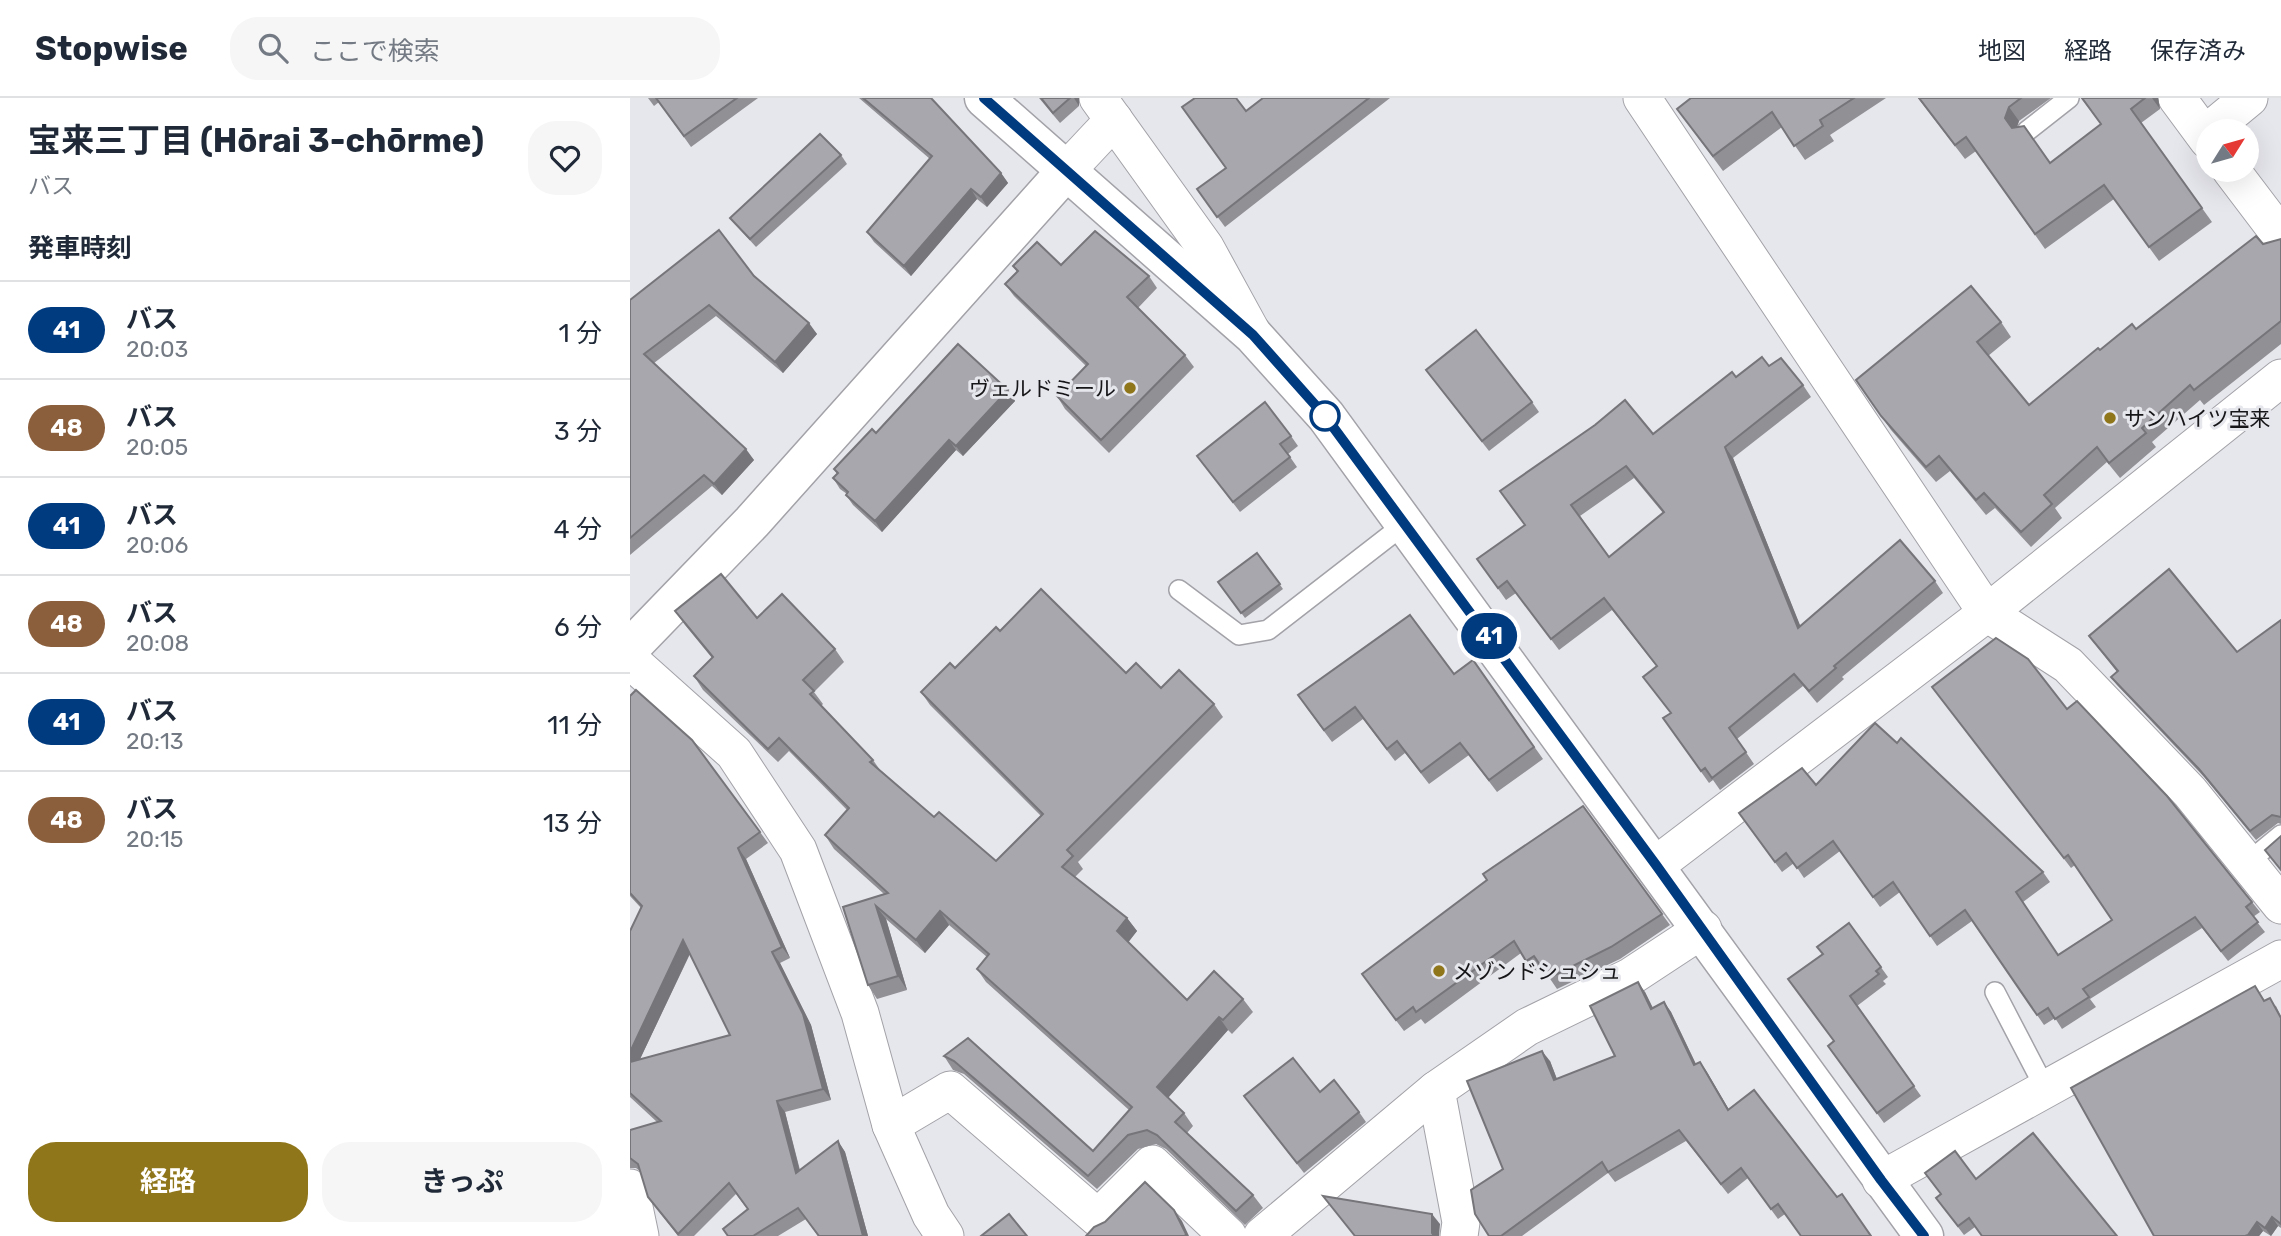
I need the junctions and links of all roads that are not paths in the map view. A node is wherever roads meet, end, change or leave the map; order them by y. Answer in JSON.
{"nodes":[{"id":1,"x":984,"y":98,"type":"edge"},
{"id":2,"x":1642,"y":98,"type":"edge"},
{"id":3,"x":2069,"y":98,"type":"edge"},
{"id":4,"x":2177,"y":98,"type":"edge"},
{"id":5,"x":2249,"y":98,"type":"edge"},
{"id":6,"x":1106,"y":109,"type":"edge"},
{"id":7,"x":2225,"y":119,"type":"edge"},
{"id":8,"x":2196,"y":120,"type":"edge"},
{"id":9,"x":2027,"y":131,"type":"edge"},
{"id":10,"x":1067,"y":170,"type":"junction"},
{"id":11,"x":2240,"y":182,"type":"edge"},
{"id":12,"x":2281,"y":236,"type":"edge"},
{"id":13,"x":1253,"y":335,"type":"junction"},
{"id":14,"x":2281,"y":378,"type":"edge"},
{"id":15,"x":1406,"y":523,"type":"junction"},
{"id":16,"x":1179,"y":590,"type":"dead end"},
{"id":17,"x":1987,"y":613,"type":"junction"},
{"id":18,"x":630,"y":648,"type":"edge"},
{"id":19,"x":630,"y":660,"type":"edge"},
{"id":20,"x":2281,"y":835,"type":"edge"},
{"id":21,"x":2247,"y":863,"type":"junction"},
{"id":22,"x":1656,"y":865,"type":"junction"},
{"id":23,"x":2281,"y":905,"type":"edge"},
{"id":24,"x":1703,"y":929,"type":"junction"},
{"id":25,"x":2281,"y":959,"type":"edge"},
{"id":26,"x":1994,"y":992,"type":"dead end"},
{"id":27,"x":1436,"y":1090,"type":"junction"},
{"id":28,"x":2046,"y":1090,"type":"junction"},
{"id":29,"x":891,"y":1125,"type":"junction"},
{"id":30,"x":1881,"y":1180,"type":"junction"},
{"id":31,"x":630,"y":1188,"type":"edge"},
{"id":32,"x":640,"y":1236,"type":"edge"},
{"id":33,"x":945,"y":1236,"type":"edge"},
{"id":34,"x":1228,"y":1236,"type":"edge"},
{"id":35,"x":1262,"y":1236,"type":"edge"},
{"id":36,"x":1459,"y":1236,"type":"edge"},
{"id":37,"x":1924,"y":1236,"type":"edge"}],
"edges":[{"from":1,"to":10,"type":"main road"},
{"from":2,"to":17,"type":"street"},
{"from":3,"to":9,"type":"lane"},
{"from":4,"to":8,"type":"street"},
{"from":5,"to":7,"type":"street"},
{"from":6,"to":10,"type":"street"},
{"from":6,"to":13,"type":"street"},
{"from":10,"to":13,"type":"main road"},
{"from":10,"to":18,"type":"main road"},
{"from":11,"to":12,"type":"street"},
{"from":13,"to":15,"type":"main road"},
{"from":14,"to":17,"type":"street"},
{"from":15,"to":16,"type":"lane"},
{"from":15,"to":22,"type":"main road"},
{"from":17,"to":21,"type":"street"},
{"from":17,"to":22,"type":"street"},
{"from":19,"to":29,"type":"street"},
{"from":20,"to":21,"type":"lane"},
{"from":21,"to":23,"type":"street"},
{"from":22,"to":24,"type":"main road"},
{"from":24,"to":27,"type":"street"},
{"from":24,"to":30,"type":"main road"},
{"from":25,"to":28,"type":"street"},
{"from":26,"to":28,"type":"lane"},
{"from":27,"to":35,"type":"street"},
{"from":27,"to":36,"type":"street"},
{"from":28,"to":30,"type":"street"},
{"from":29,"to":33,"type":"street"},
{"from":29,"to":34,"type":"street"},
{"from":30,"to":37,"type":"main road"},
{"from":31,"to":32,"type":"street"}]}
